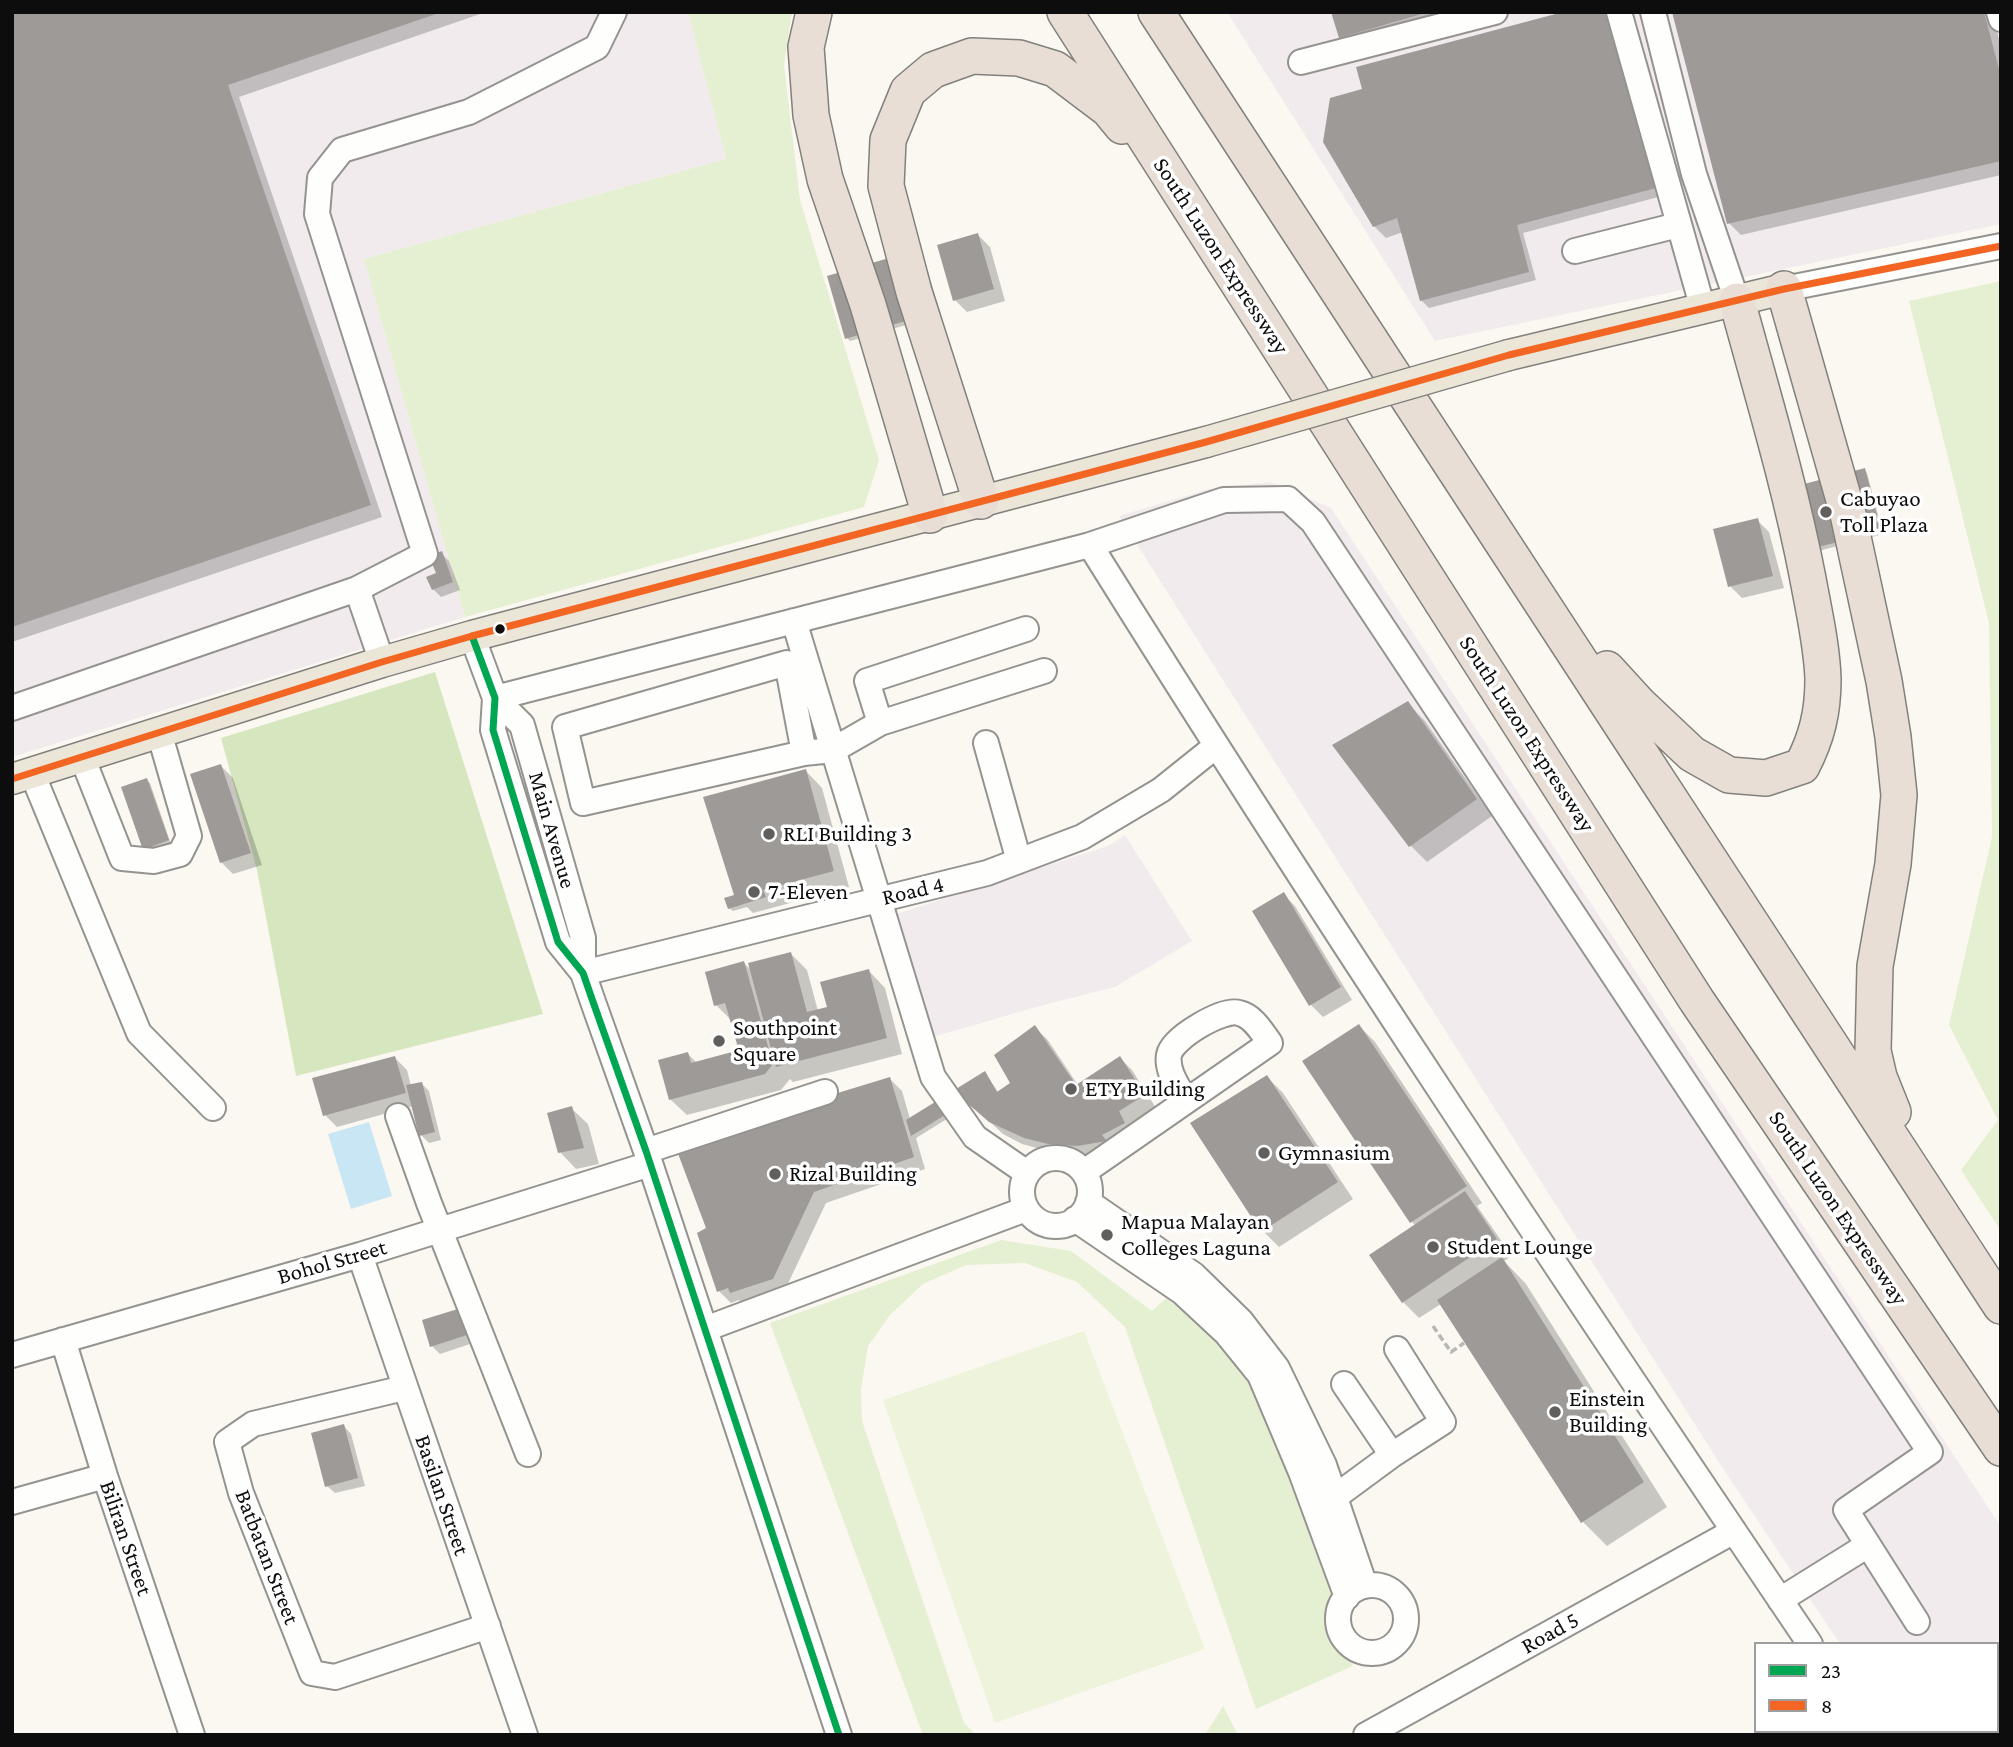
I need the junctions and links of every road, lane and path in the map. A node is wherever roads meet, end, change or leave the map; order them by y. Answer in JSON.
{"nodes":[{"id":1,"x":614,"y":12,"type":"edge"},
{"id":2,"x":814,"y":12,"type":"edge"},
{"id":3,"x":1065,"y":12,"type":"edge"},
{"id":4,"x":1156,"y":12,"type":"edge"},
{"id":5,"x":1495,"y":12,"type":"edge"},
{"id":6,"x":1619,"y":12,"type":"edge"},
{"id":7,"x":1653,"y":12,"type":"edge"},
{"id":8,"x":1999,"y":12,"type":"edge"},
{"id":9,"x":2001,"y":19,"type":"edge"},
{"id":10,"x":1301,"y":62,"type":"dead end"},
{"id":11,"x":1188,"y":205,"type":"junction"},
{"id":12,"x":1678,"y":225,"type":"junction"},
{"id":13,"x":2001,"y":246,"type":"edge"},
{"id":14,"x":1575,"y":251,"type":"dead end"},
{"id":15,"x":1784,"y":289,"type":"junction"},
{"id":16,"x":1737,"y":301,"type":"junction"},
{"id":17,"x":1703,"y":309,"type":"junction"},
{"id":18,"x":981,"y":501,"type":"junction"},
{"id":19,"x":930,"y":516,"type":"junction"},
{"id":20,"x":1090,"y":545,"type":"junction"},
{"id":21,"x":357,"y":589,"type":"junction"},
{"id":22,"x":1534,"y":589,"type":"junction"},
{"id":23,"x":794,"y":621,"type":"junction"},
{"id":24,"x":1026,"y":629,"type":"dead end"},
{"id":25,"x":472,"y":636,"type":"junction"},
{"id":26,"x":382,"y":662,"type":"junction"},
{"id":27,"x":1044,"y":671,"type":"dead end"},
{"id":28,"x":495,"y":698,"type":"junction"},
{"id":29,"x":12,"y":708,"type":"edge"},
{"id":30,"x":880,"y":723,"type":"junction"},
{"id":31,"x":159,"y":732,"type":"junction"},
{"id":32,"x":986,"y":743,"type":"dead end"},
{"id":33,"x":1216,"y":746,"type":"junction"},
{"id":34,"x":833,"y":750,"type":"junction"},
{"id":35,"x":804,"y":753,"type":"junction"},
{"id":36,"x":82,"y":757,"type":"junction"},
{"id":37,"x":22,"y":776,"type":"edge"},
{"id":38,"x":1019,"y":861,"type":"junction"},
{"id":39,"x":878,"y":898,"type":"junction"},
{"id":40,"x":583,"y":973,"type":"junction"},
{"id":41,"x":825,"y":1093,"type":"dead end"},
{"id":42,"x":1186,"y":1101,"type":"dead end"},
{"id":43,"x":213,"y":1108,"type":"dead end"},
{"id":44,"x":398,"y":1116,"type":"dead end"},
{"id":45,"x":648,"y":1158,"type":"junction"},
{"id":46,"x":1084,"y":1172,"type":"junction"},
{"id":47,"x":1027,"y":1173,"type":"junction"},
{"id":48,"x":1924,"y":1187,"type":"junction"},
{"id":49,"x":1026,"y":1209,"type":"junction"},
{"id":50,"x":1082,"y":1211,"type":"junction"},
{"id":51,"x":441,"y":1229,"type":"junction"},
{"id":52,"x":360,"y":1255,"type":"junction"},
{"id":53,"x":2001,"y":1306,"type":"edge"},
{"id":54,"x":1433,"y":1326,"type":"dead end"},
{"id":55,"x":705,"y":1329,"type":"junction"},
{"id":56,"x":63,"y":1340,"type":"junction"},
{"id":57,"x":1464,"y":1343,"type":"dead end"},
{"id":58,"x":1397,"y":1349,"type":"dead end"},
{"id":59,"x":12,"y":1355,"type":"edge"},
{"id":60,"x":1344,"y":1384,"type":"dead end"},
{"id":61,"x":404,"y":1388,"type":"junction"},
{"id":62,"x":2001,"y":1448,"type":"edge"},
{"id":63,"x":528,"y":1454,"type":"dead end"},
{"id":64,"x":1392,"y":1455,"type":"junction"},
{"id":65,"x":105,"y":1476,"type":"junction"},
{"id":66,"x":1335,"y":1497,"type":"junction"},
{"id":67,"x":12,"y":1502,"type":"edge"},
{"id":68,"x":1734,"y":1531,"type":"junction"},
{"id":69,"x":1868,"y":1545,"type":"junction"},
{"id":70,"x":1780,"y":1600,"type":"junction"},
{"id":71,"x":1916,"y":1622,"type":"dead end"},
{"id":72,"x":488,"y":1626,"type":"junction"},
{"id":73,"x":1809,"y":1642,"type":"edge"},
{"id":74,"x":185,"y":1733,"type":"edge"},
{"id":75,"x":525,"y":1735,"type":"edge"},
{"id":76,"x":839,"y":1735,"type":"edge"},
{"id":77,"x":1366,"y":1735,"type":"edge"}],
"edges":[{"from":1,"to":21,"type":"street"},
{"from":2,"to":19,"type":"highway"},
{"from":3,"to":11,"type":"highway","name":"South Luzon Expressway"},
{"from":4,"to":22,"type":"highway"},
{"from":5,"to":10,"type":"street"},
{"from":6,"to":12,"type":"street"},
{"from":7,"to":16,"type":"street"},
{"from":8,"to":9,"type":"street"},
{"from":11,"to":18,"type":"highway"},
{"from":11,"to":62,"type":"highway","name":"South Luzon Expressway"},
{"from":12,"to":14,"type":"street"},
{"from":12,"to":17,"type":"street"},
{"from":13,"to":15,"type":"street"},
{"from":15,"to":16,"type":"main road"},
{"from":15,"to":48,"type":"highway"},
{"from":16,"to":17,"type":"main road"},
{"from":16,"to":22,"type":"highway"},
{"from":17,"to":18,"type":"main road","bridge":true},
{"from":18,"to":19,"type":"main road"},
{"from":19,"to":25,"type":"main road"},
{"from":20,"to":23,"type":"street"},
{"from":20,"to":33,"type":"street"},
{"from":20,"to":69,"type":"street"},
{"from":21,"to":26,"type":"street"},
{"from":21,"to":29,"type":"street"},
{"from":22,"to":48,"type":"highway"},
{"from":23,"to":28,"type":"street"},
{"from":23,"to":34,"type":"street"},
{"from":24,"to":30,"type":"street"},
{"from":25,"to":26,"type":"main road"},
{"from":25,"to":28,"type":"street","name":"Main Avenue"},
{"from":26,"to":31,"type":"main road"},
{"from":27,"to":30,"type":"street"},
{"from":28,"to":40,"type":"street","name":"Main Avenue"},
{"from":30,"to":34,"type":"street"},
{"from":31,"to":36,"type":"main road"},
{"from":31,"to":36,"type":"street"},
{"from":32,"to":38,"type":"street"},
{"from":33,"to":38,"type":"street","name":"Road 4"},
{"from":33,"to":68,"type":"street"},
{"from":34,"to":35,"type":"street"},
{"from":34,"to":39,"type":"street"},
{"from":35,"to":35,"type":"street"},
{"from":36,"to":37,"type":"main road"},
{"from":37,"to":43,"type":"street"},
{"from":38,"to":39,"type":"street","name":"Road 4"},
{"from":39,"to":40,"type":"street","name":"Road 4"},
{"from":39,"to":47,"type":"street"},
{"from":40,"to":45,"type":"street","name":"Main Avenue"},
{"from":41,"to":45,"type":"street","name":"Bohol Street"},
{"from":42,"to":46,"type":"street"},
{"from":44,"to":51,"type":"street"},
{"from":45,"to":51,"type":"street","name":"Bohol Street"},
{"from":45,"to":55,"type":"street","name":"Main Avenue"},
{"from":46,"to":47,"type":"street"},
{"from":46,"to":50,"type":"street"},
{"from":47,"to":49,"type":"street"},
{"from":48,"to":53,"type":"highway"},
{"from":49,"to":50,"type":"street"},
{"from":49,"to":55,"type":"street"},
{"from":50,"to":66,"type":"street"},
{"from":50,"to":66,"type":"street"},
{"from":51,"to":52,"type":"street","name":"Bohol Street"},
{"from":51,"to":63,"type":"street"},
{"from":52,"to":56,"type":"street","name":"Bohol Street"},
{"from":52,"to":61,"type":"street","name":"Basilan Street"},
{"from":54,"to":57,"type":"path"},
{"from":55,"to":76,"type":"street","name":"Main Avenue"},
{"from":56,"to":59,"type":"street","name":"Bohol Street"},
{"from":56,"to":65,"type":"street","name":"Biliran Street"},
{"from":58,"to":64,"type":"street"},
{"from":60,"to":64,"type":"street"},
{"from":61,"to":72,"type":"street","name":"Basilan Street"},
{"from":61,"to":72,"type":"street","name":"Batbatan Street"},
{"from":64,"to":66,"type":"street"},
{"from":65,"to":67,"type":"street"},
{"from":65,"to":74,"type":"street","name":"Biliran Street"},
{"from":68,"to":70,"type":"street"},
{"from":68,"to":77,"type":"street","name":"Road 5"},
{"from":69,"to":70,"type":"street"},
{"from":69,"to":71,"type":"street"},
{"from":70,"to":73,"type":"street"},
{"from":72,"to":75,"type":"street","name":"Basilan Street"}]}
